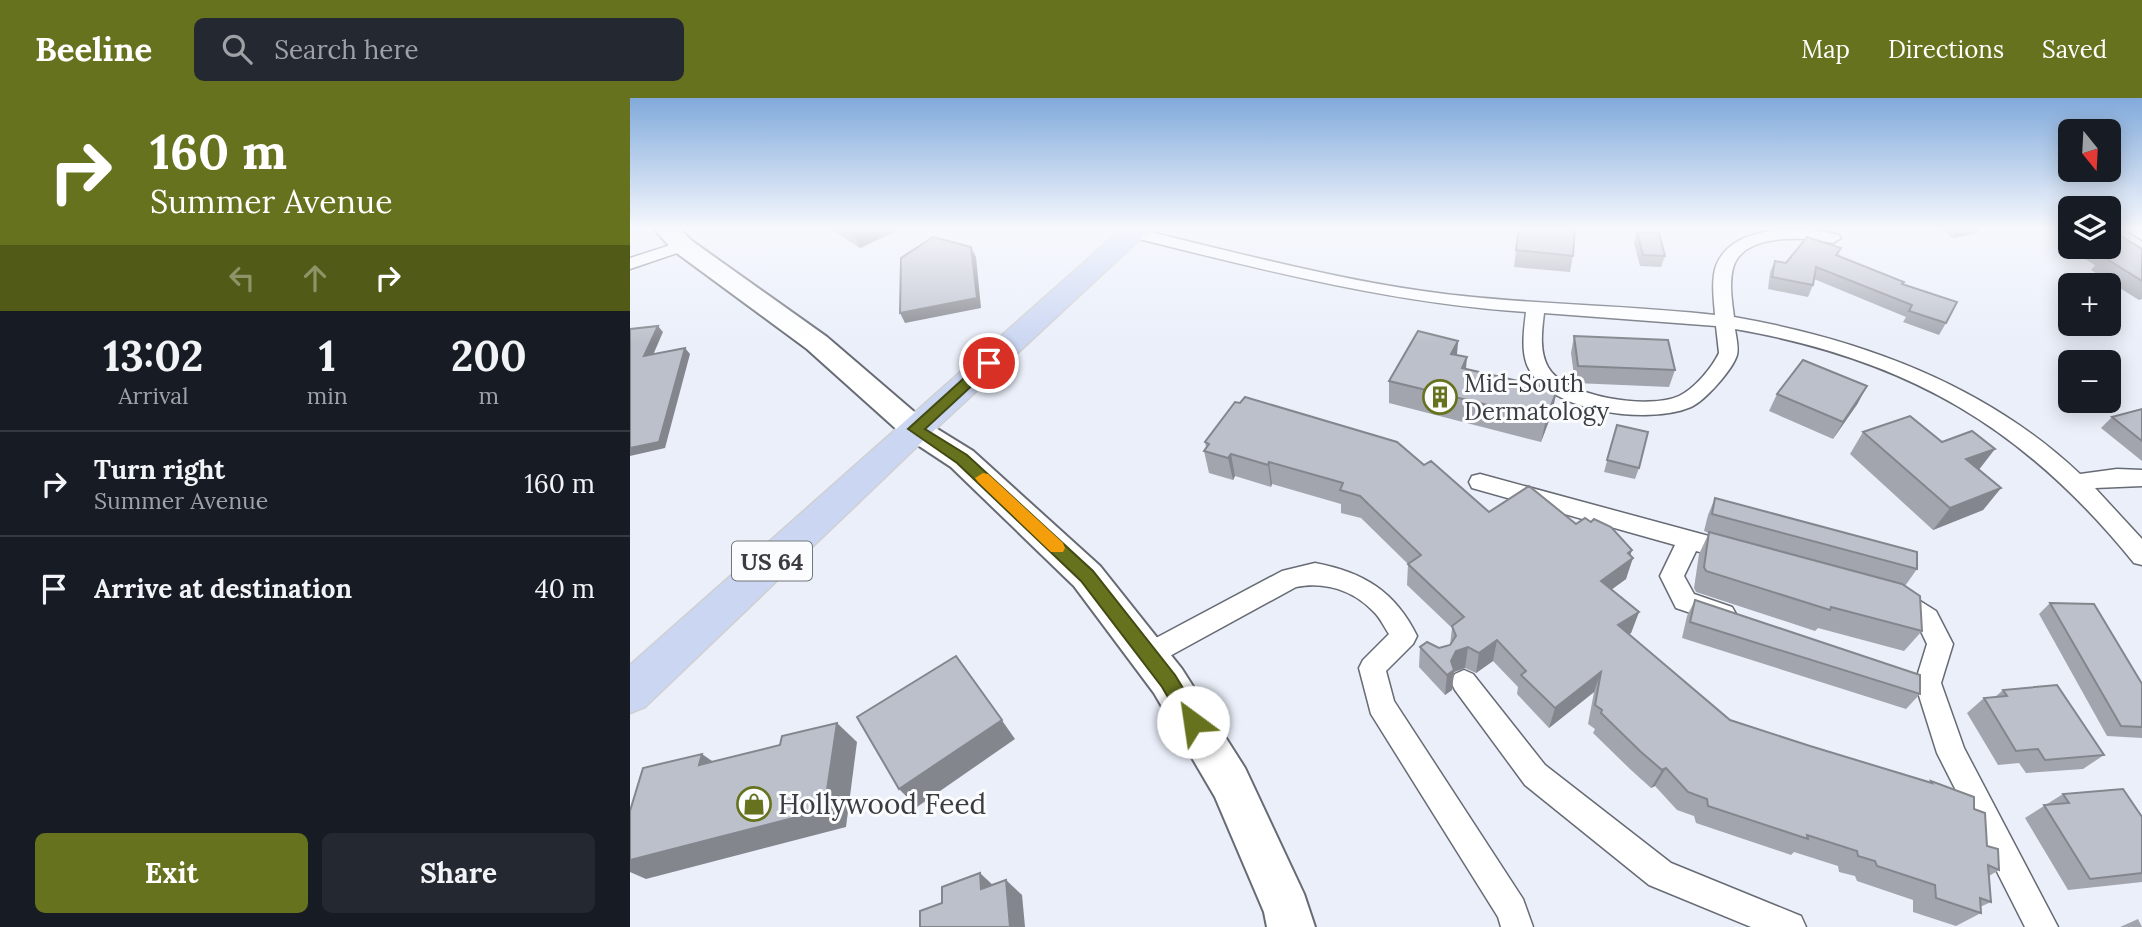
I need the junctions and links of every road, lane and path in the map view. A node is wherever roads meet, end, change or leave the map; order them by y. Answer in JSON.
{"nodes":[{"id":1,"x":714,"y":267,"type":"edge"},
{"id":2,"x":1096,"y":267,"type":"edge"},
{"id":3,"x":1284,"y":267,"type":"edge"},
{"id":4,"x":1725,"y":267,"type":"edge"},
{"id":5,"x":1535,"y":307,"type":"junction"},
{"id":6,"x":1727,"y":321,"type":"junction"},
{"id":7,"x":915,"y":429,"type":"junction"},
{"id":8,"x":2142,"y":478,"type":"edge"},
{"id":9,"x":1480,"y":482,"type":"dead end"},
{"id":10,"x":2076,"y":482,"type":"junction"},
{"id":11,"x":1689,"y":539,"type":"junction"},
{"id":12,"x":2142,"y":556,"type":"edge"},
{"id":13,"x":1753,"y":557,"type":"edge"},
{"id":14,"x":1869,"y":588,"type":"edge"},
{"id":15,"x":1749,"y":623,"type":"edge"},
{"id":16,"x":1148,"y":655,"type":"junction"},
{"id":17,"x":1902,"y":675,"type":"edge"},
{"id":18,"x":1464,"y":682,"type":"dead end"},
{"id":19,"x":1928,"y":684,"type":"junction"},
{"id":20,"x":630,"y":693,"type":"edge"},
{"id":21,"x":1291,"y":927,"type":"edge"},
{"id":22,"x":1517,"y":927,"type":"edge"},
{"id":23,"x":1790,"y":927,"type":"edge"},
{"id":24,"x":2042,"y":927,"type":"edge"}],
"edges":[{"from":1,"to":7,"type":"main road"},
{"from":2,"to":7,"type":"main road","number":"US 64"},
{"from":3,"to":5,"type":"street"},
{"from":4,"to":6,"type":"street"},
{"from":5,"to":6,"type":"street"},
{"from":5,"to":6,"type":"street"},
{"from":6,"to":10,"type":"street"},
{"from":7,"to":16,"type":"main road"},
{"from":7,"to":20,"type":"main road","number":"US 64"},
{"from":8,"to":10,"type":"street"},
{"from":9,"to":11,"type":"street"},
{"from":10,"to":12,"type":"street"},
{"from":11,"to":13,"type":"street"},
{"from":11,"to":15,"type":"street"},
{"from":14,"to":19,"type":"street"},
{"from":16,"to":21,"type":"main road"},
{"from":16,"to":22,"type":"street"},
{"from":17,"to":19,"type":"street"},
{"from":18,"to":23,"type":"street"},
{"from":19,"to":24,"type":"street"}]}
